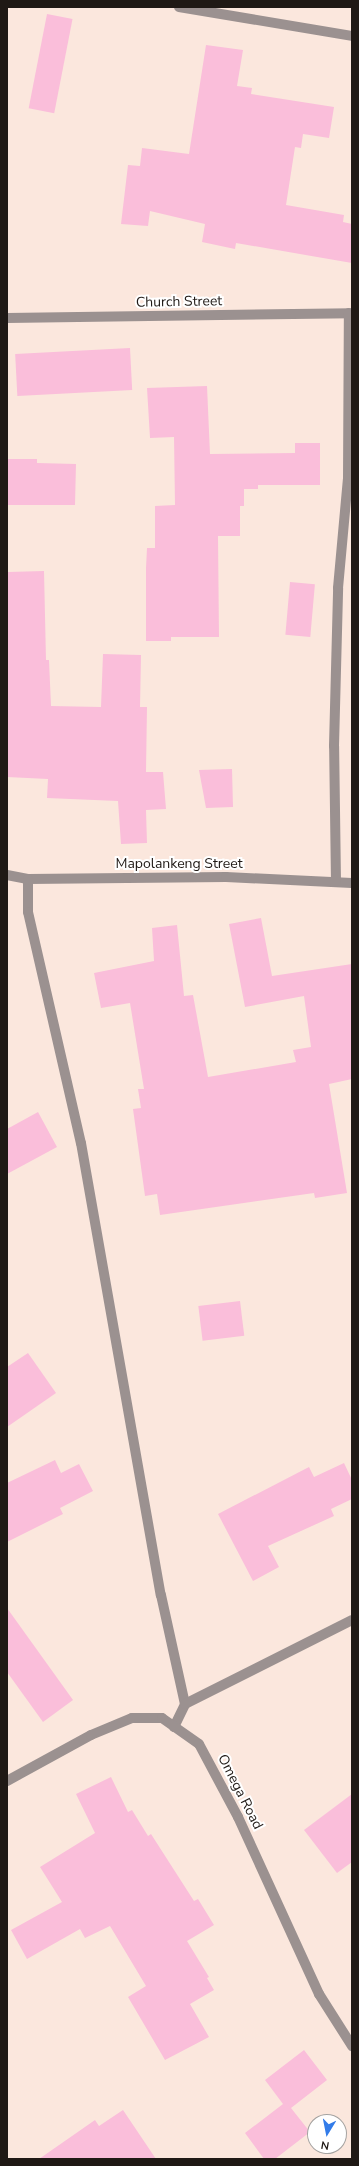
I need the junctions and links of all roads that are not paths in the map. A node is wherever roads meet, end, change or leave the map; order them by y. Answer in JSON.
{"nodes":[{"id":1,"x":179,"y":7,"type":"edge"},
{"id":2,"x":352,"y":36,"type":"edge"},
{"id":3,"x":350,"y":313,"type":"edge"},
{"id":4,"x":7,"y":318,"type":"edge"},
{"id":5,"x":7,"y":875,"type":"edge"},
{"id":6,"x":28,"y":880,"type":"junction"},
{"id":7,"x":336,"y":882,"type":"junction"},
{"id":8,"x":352,"y":883,"type":"edge"},
{"id":9,"x":352,"y":1620,"type":"edge"},
{"id":10,"x":185,"y":1704,"type":"junction"},
{"id":11,"x":174,"y":1727,"type":"junction"},
{"id":12,"x":7,"y":1781,"type":"edge"},
{"id":13,"x":352,"y":2046,"type":"edge"}],
"edges":[{"from":1,"to":2,"type":"street"},
{"from":3,"to":4,"type":"street","name":"Church Street"},
{"from":3,"to":7,"type":"street"},
{"from":5,"to":6,"type":"street","name":"Mapolankeng Street"},
{"from":6,"to":7,"type":"street","name":"Mapolankeng Street"},
{"from":6,"to":10,"type":"street"},
{"from":7,"to":8,"type":"street","name":"Mapolankeng Street"},
{"from":9,"to":10,"type":"street"},
{"from":10,"to":11,"type":"street"},
{"from":11,"to":12,"type":"street","name":"Omega Road"},
{"from":11,"to":13,"type":"street","name":"Omega Road"}]}
